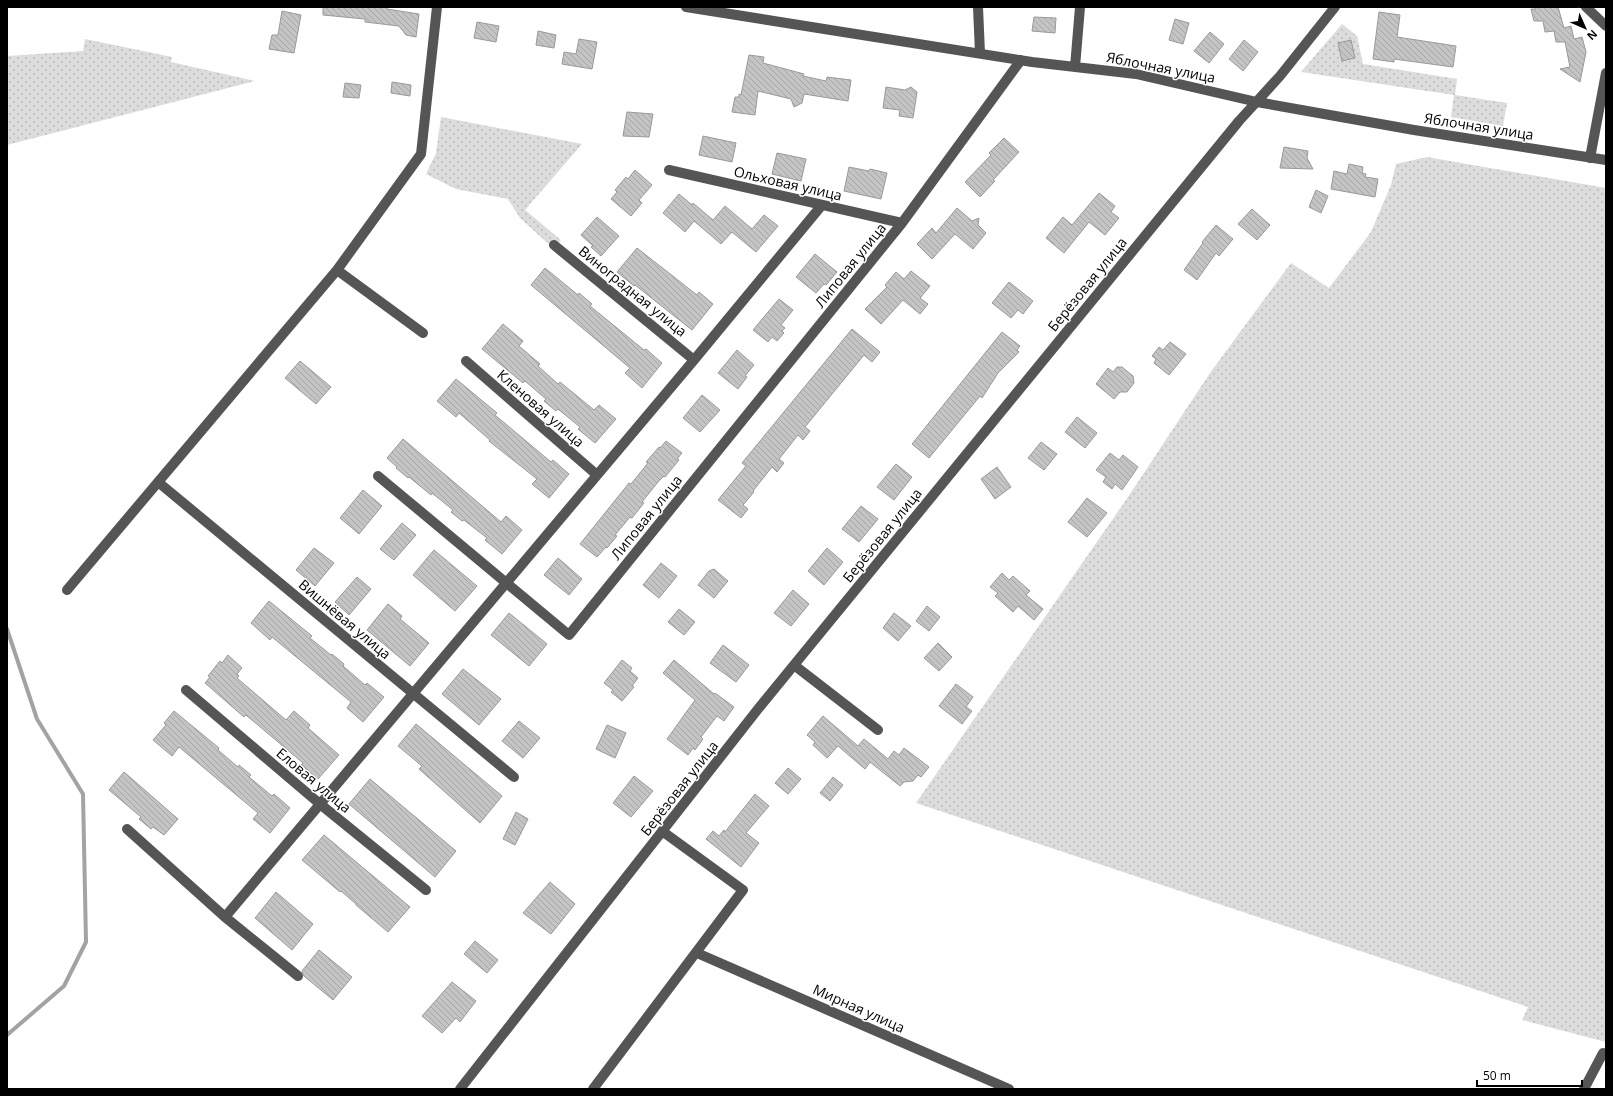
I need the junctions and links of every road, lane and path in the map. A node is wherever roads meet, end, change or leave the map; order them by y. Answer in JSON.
{"nodes":[{"id":1,"x":437,"y":7,"type":"edge"},
{"id":2,"x":686,"y":7,"type":"edge"},
{"id":3,"x":978,"y":7,"type":"edge"},
{"id":4,"x":1080,"y":7,"type":"edge"},
{"id":5,"x":1336,"y":7,"type":"edge"},
{"id":6,"x":1586,"y":7,"type":"edge"},
{"id":7,"x":1606,"y":26,"type":"edge"},
{"id":8,"x":980,"y":53,"type":"junction"},
{"id":9,"x":1021,"y":60,"type":"junction"},
{"id":10,"x":1075,"y":67,"type":"junction"},
{"id":11,"x":1606,"y":73,"type":"edge"},
{"id":12,"x":1257,"y":102,"type":"junction"},
{"id":13,"x":1590,"y":158,"type":"junction"},
{"id":14,"x":1606,"y":160,"type":"edge"},
{"id":15,"x":669,"y":170,"type":"dead end"},
{"id":16,"x":822,"y":205,"type":"junction"},
{"id":17,"x":902,"y":223,"type":"junction"},
{"id":18,"x":554,"y":245,"type":"dead end"},
{"id":19,"x":337,"y":270,"type":"junction"},
{"id":20,"x":423,"y":334,"type":"dead end"},
{"id":21,"x":694,"y":360,"type":"junction"},
{"id":22,"x":466,"y":361,"type":"dead end"},
{"id":23,"x":598,"y":475,"type":"junction"},
{"id":24,"x":378,"y":476,"type":"dead end"},
{"id":25,"x":158,"y":482,"type":"junction"},
{"id":26,"x":506,"y":584,"type":"junction"},
{"id":27,"x":67,"y":590,"type":"dead end"},
{"id":28,"x":794,"y":666,"type":"junction"},
{"id":29,"x":186,"y":690,"type":"dead end"},
{"id":30,"x":413,"y":694,"type":"junction"},
{"id":31,"x":878,"y":730,"type":"dead end"},
{"id":32,"x":514,"y":777,"type":"dead end"},
{"id":33,"x":320,"y":804,"type":"junction"},
{"id":34,"x":127,"y":829,"type":"dead end"},
{"id":35,"x":662,"y":831,"type":"junction"},
{"id":36,"x":426,"y":890,"type":"dead end"},
{"id":37,"x":225,"y":917,"type":"junction"},
{"id":38,"x":697,"y":952,"type":"junction"},
{"id":39,"x":298,"y":976,"type":"dead end"},
{"id":40,"x":1606,"y":1054,"type":"edge"},
{"id":41,"x":460,"y":1089,"type":"edge"},
{"id":42,"x":594,"y":1089,"type":"edge"},
{"id":43,"x":1009,"y":1089,"type":"edge"},
{"id":44,"x":1584,"y":1089,"type":"edge"}],
"edges":[{"from":1,"to":19,"type":"street"},
{"from":2,"to":8,"type":"street","name":"Яблочная улица"},
{"from":3,"to":8,"type":"street"},
{"from":4,"to":10,"type":"street"},
{"from":5,"to":12,"type":"street","name":"Берёзовая улица"},
{"from":6,"to":7,"type":"street"},
{"from":8,"to":9,"type":"street","name":"Яблочная улица"},
{"from":9,"to":10,"type":"street","name":"Яблочная улица"},
{"from":9,"to":17,"type":"street"},
{"from":10,"to":12,"type":"street","name":"Яблочная улица"},
{"from":11,"to":13,"type":"street"},
{"from":12,"to":13,"type":"street","name":"Яблочная улица"},
{"from":12,"to":28,"type":"street","name":"Берёзовая улица"},
{"from":13,"to":14,"type":"street","name":"Яблочная улица"},
{"from":15,"to":16,"type":"street","name":"Ольховая улица"},
{"from":16,"to":17,"type":"street","name":"Ольховая улица"},
{"from":16,"to":21,"type":"street"},
{"from":17,"to":26,"type":"street","name":"Липовая улица"},
{"from":18,"to":21,"type":"street","name":"Виноградная улица"},
{"from":19,"to":20,"type":"street"},
{"from":19,"to":25,"type":"street"},
{"from":21,"to":23,"type":"street"},
{"from":22,"to":23,"type":"street","name":"Кленовая улица"},
{"from":23,"to":26,"type":"street"},
{"from":24,"to":26,"type":"street","name":"Липовая улица"},
{"from":25,"to":27,"type":"street"},
{"from":25,"to":30,"type":"street","name":"Вишнёвая улица"},
{"from":26,"to":30,"type":"street"},
{"from":28,"to":31,"type":"street"},
{"from":28,"to":35,"type":"street","name":"Берёзовая улица"},
{"from":29,"to":33,"type":"street","name":"Еловая улица"},
{"from":30,"to":32,"type":"street","name":"Вишнёвая улица"},
{"from":30,"to":33,"type":"street"},
{"from":33,"to":36,"type":"street","name":"Еловая улица"},
{"from":33,"to":37,"type":"street"},
{"from":34,"to":37,"type":"street"},
{"from":35,"to":38,"type":"street"},
{"from":35,"to":41,"type":"street","name":"Берёзовая улица"},
{"from":37,"to":39,"type":"street"},
{"from":38,"to":42,"type":"street"},
{"from":38,"to":43,"type":"street","name":"Мирная улица"},
{"from":40,"to":44,"type":"street"}]}
